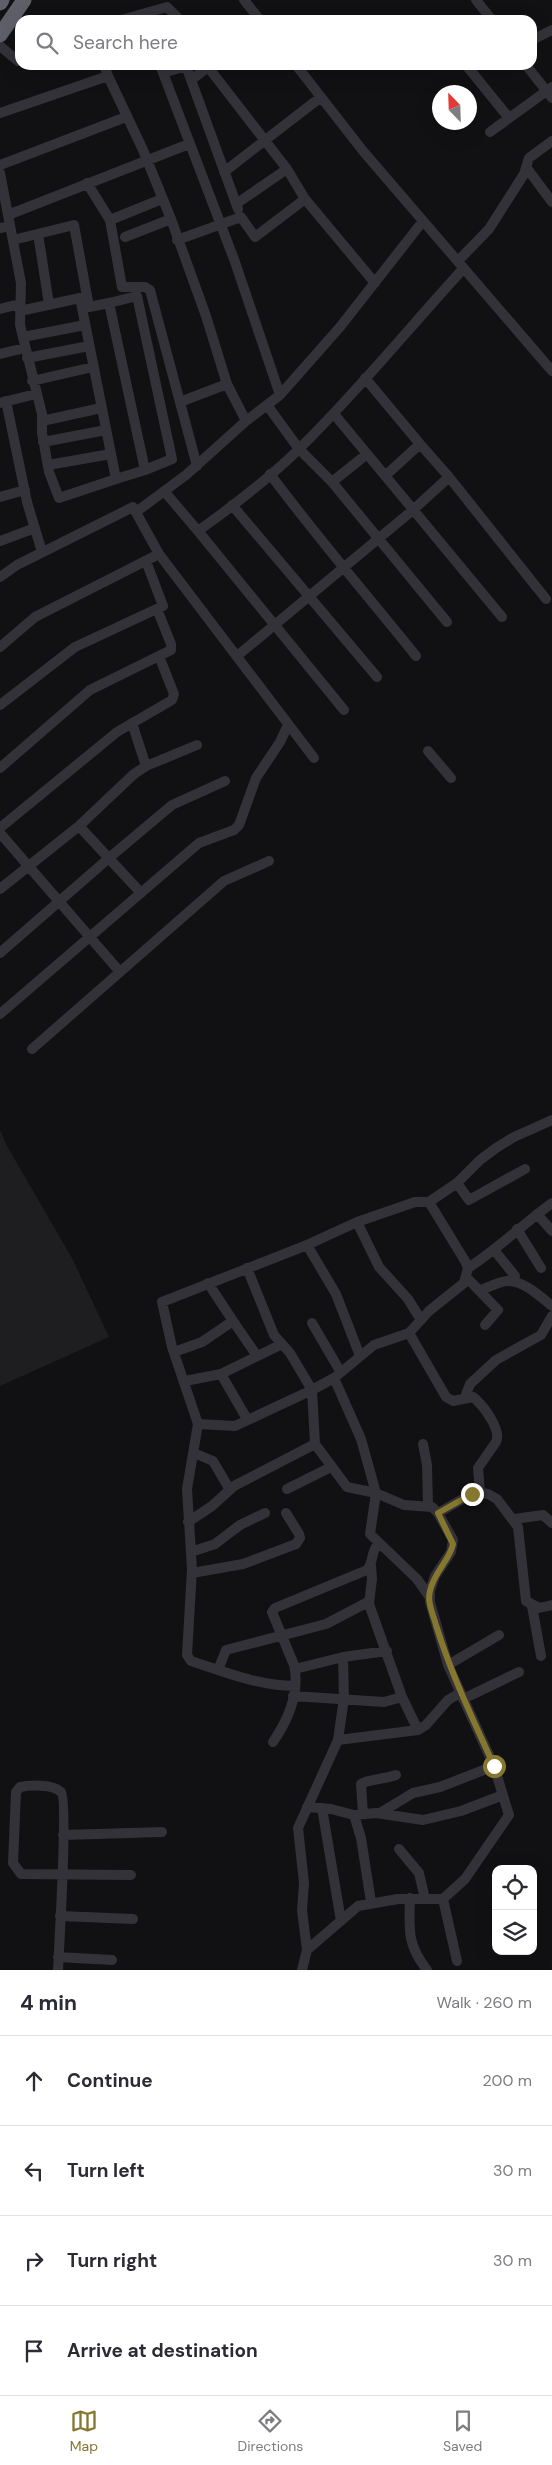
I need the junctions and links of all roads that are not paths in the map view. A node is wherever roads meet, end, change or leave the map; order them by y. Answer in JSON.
{"nodes":[{"id":1,"x":2,"y":0,"type":"edge"},
{"id":2,"x":24,"y":0,"type":"edge"},
{"id":3,"x":244,"y":0,"type":"edge"},
{"id":4,"x":476,"y":0,"type":"edge"},
{"id":5,"x":0,"y":3,"type":"edge"},
{"id":6,"x":148,"y":15,"type":"edge"},
{"id":7,"x":175,"y":15,"type":"edge"},
{"id":8,"x":256,"y":15,"type":"edge"},
{"id":9,"x":488,"y":15,"type":"edge"},
{"id":10,"x":552,"y":30,"type":"edge"},
{"id":11,"x":0,"y":35,"type":"edge"},
{"id":12,"x":537,"y":38,"type":"edge"},
{"id":13,"x":0,"y":46,"type":"edge"},
{"id":14,"x":15,"y":58,"type":"edge"},
{"id":15,"x":106,"y":70,"type":"edge"},
{"id":16,"x":161,"y":70,"type":"edge"},
{"id":17,"x":187,"y":70,"type":"edge"},
{"id":18,"x":205,"y":70,"type":"edge"},
{"id":19,"x":213,"y":70,"type":"edge"},
{"id":20,"x":300,"y":70,"type":"edge"},
{"id":21,"x":470,"y":70,"type":"edge"},
{"id":22,"x":530,"y":70,"type":"edge"},
{"id":23,"x":108,"y":76,"type":"junction"},
{"id":24,"x":191,"y":80,"type":"junction"},
{"id":25,"x":550,"y":92,"type":"edge"},
{"id":26,"x":321,"y":97,"type":"junction"},
{"id":27,"x":0,"y":113,"type":"edge"},
{"id":28,"x":126,"y":117,"type":"junction"},
{"id":29,"x":509,"y":118,"type":"junction"},
{"id":30,"x":490,"y":132,"type":"dead end"},
{"id":31,"x":265,"y":141,"type":"junction"},
{"id":32,"x":552,"y":141,"type":"edge"},
{"id":33,"x":189,"y":144,"type":"junction"},
{"id":34,"x":146,"y":159,"type":"junction"},
{"id":35,"x":0,"y":165,"type":"edge"},
{"id":36,"x":526,"y":167,"type":"junction"},
{"id":37,"x":287,"y":169,"type":"junction"},
{"id":38,"x":224,"y":172,"type":"junction"},
{"id":39,"x":0,"y":173,"type":"edge"},
{"id":40,"x":86,"y":183,"type":"junction"},
{"id":41,"x":162,"y":199,"type":"junction"},
{"id":42,"x":305,"y":199,"type":"junction"},
{"id":43,"x":552,"y":202,"type":"edge"},
{"id":44,"x":236,"y":204,"type":"junction"},
{"id":45,"x":8,"y":215,"type":"junction"},
{"id":46,"x":241,"y":217,"type":"junction"},
{"id":47,"x":170,"y":219,"type":"junction"},
{"id":48,"x":110,"y":220,"type":"junction"},
{"id":49,"x":423,"y":221,"type":"junction"},
{"id":50,"x":220,"y":224,"type":"junction"},
{"id":51,"x":5,"y":227,"type":"edge"},
{"id":52,"x":38,"y":234,"type":"junction"},
{"id":53,"x":125,"y":237,"type":"dead end"},
{"id":54,"x":12,"y":240,"type":"junction"},
{"id":55,"x":177,"y":240,"type":"junction"},
{"id":56,"x":460,"y":265,"type":"junction"},
{"id":57,"x":375,"y":283,"type":"junction"},
{"id":58,"x":110,"y":303,"type":"junction"},
{"id":59,"x":49,"y":304,"type":"junction"},
{"id":60,"x":20,"y":307,"type":"junction"},
{"id":61,"x":0,"y":309,"type":"edge"},
{"id":62,"x":85,"y":325,"type":"junction"},
{"id":63,"x":23,"y":337,"type":"junction"},
{"id":64,"x":89,"y":346,"type":"junction"},
{"id":65,"x":26,"y":353,"type":"junction"},
{"id":66,"x":0,"y":354,"type":"edge"},
{"id":67,"x":93,"y":367,"type":"junction"},
{"id":68,"x":552,"y":371,"type":"edge"},
{"id":69,"x":365,"y":378,"type":"junction"},
{"id":70,"x":32,"y":381,"type":"junction"},
{"id":71,"x":227,"y":384,"type":"junction"},
{"id":72,"x":36,"y":394,"type":"junction"},
{"id":73,"x":280,"y":395,"type":"junction"},
{"id":74,"x":3,"y":402,"type":"edge"},
{"id":75,"x":180,"y":402,"type":"junction"},
{"id":76,"x":267,"y":405,"type":"junction"},
{"id":77,"x":101,"y":408,"type":"junction"},
{"id":78,"x":334,"y":414,"type":"junction"},
{"id":79,"x":42,"y":421,"type":"junction"},
{"id":80,"x":246,"y":421,"type":"junction"},
{"id":81,"x":106,"y":430,"type":"junction"},
{"id":82,"x":43,"y":442,"type":"junction"},
{"id":83,"x":420,"y":444,"type":"junction"},
{"id":84,"x":300,"y":449,"type":"junction"},
{"id":85,"x":111,"y":454,"type":"junction"},
{"id":86,"x":367,"y":454,"type":"junction"},
{"id":87,"x":48,"y":466,"type":"junction"},
{"id":88,"x":197,"y":466,"type":"junction"},
{"id":89,"x":145,"y":470,"type":"junction"},
{"id":90,"x":270,"y":474,"type":"junction"},
{"id":91,"x":385,"y":476,"type":"junction"},
{"id":92,"x":449,"y":477,"type":"junction"},
{"id":93,"x":116,"y":479,"type":"junction"},
{"id":94,"x":332,"y":482,"type":"junction"},
{"id":95,"x":25,"y":490,"type":"junction"},
{"id":96,"x":164,"y":491,"type":"junction"},
{"id":97,"x":0,"y":498,"type":"edge"},
{"id":98,"x":232,"y":505,"type":"junction"},
{"id":99,"x":414,"y":510,"type":"junction"},
{"id":100,"x":136,"y":512,"type":"junction"},
{"id":101,"x":35,"y":528,"type":"junction"},
{"id":102,"x":198,"y":532,"type":"junction"},
{"id":103,"x":378,"y":539,"type":"junction"},
{"id":104,"x":0,"y":542,"type":"edge"},
{"id":105,"x":42,"y":552,"type":"junction"},
{"id":106,"x":159,"y":554,"type":"junction"},
{"id":107,"x":146,"y":561,"type":"junction"},
{"id":108,"x":345,"y":566,"type":"junction"},
{"id":109,"x":0,"y":577,"type":"edge"},
{"id":110,"x":309,"y":596,"type":"junction"},
{"id":111,"x":546,"y":599,"type":"dead end"},
{"id":112,"x":157,"y":609,"type":"junction"},
{"id":113,"x":502,"y":617,"type":"dead end"},
{"id":114,"x":447,"y":622,"type":"dead end"},
{"id":115,"x":274,"y":624,"type":"junction"},
{"id":116,"x":0,"y":647,"type":"edge"},
{"id":117,"x":160,"y":656,"type":"junction"},
{"id":118,"x":237,"y":656,"type":"junction"},
{"id":119,"x":416,"y":656,"type":"dead end"},
{"id":120,"x":377,"y":677,"type":"dead end"},
{"id":121,"x":0,"y":705,"type":"edge"},
{"id":122,"x":344,"y":710,"type":"dead end"},
{"id":123,"x":132,"y":723,"type":"junction"},
{"id":124,"x":288,"y":725,"type":"junction"},
{"id":125,"x":196,"y":745,"type":"dead end"},
{"id":126,"x":428,"y":751,"type":"dead end"},
{"id":127,"x":314,"y":758,"type":"dead end"},
{"id":128,"x":146,"y":766,"type":"junction"},
{"id":129,"x":0,"y":768,"type":"edge"},
{"id":130,"x":451,"y":778,"type":"dead end"},
{"id":131,"x":225,"y":781,"type":"dead end"},
{"id":132,"x":79,"y":826,"type":"junction"},
{"id":133,"x":0,"y":828,"type":"edge"},
{"id":134,"x":0,"y":833,"type":"edge"},
{"id":135,"x":108,"y":858,"type":"junction"},
{"id":136,"x":269,"y":861,"type":"dead end"},
{"id":137,"x":29,"y":867,"type":"junction"},
{"id":138,"x":0,"y":889,"type":"edge"},
{"id":139,"x":141,"y":892,"type":"junction"},
{"id":140,"x":60,"y":902,"type":"junction"},
{"id":141,"x":89,"y":936,"type":"junction"},
{"id":142,"x":0,"y":954,"type":"edge"},
{"id":143,"x":120,"y":972,"type":"junction"},
{"id":144,"x":0,"y":1014,"type":"edge"},
{"id":145,"x":32,"y":1049,"type":"dead end"},
{"id":146,"x":552,"y":1120,"type":"edge"},
{"id":147,"x":525,"y":1169,"type":"dead end"},
{"id":148,"x":457,"y":1183,"type":"junction"},
{"id":149,"x":429,"y":1202,"type":"junction"},
{"id":150,"x":552,"y":1203,"type":"edge"},
{"id":151,"x":537,"y":1214,"type":"junction"},
{"id":152,"x":357,"y":1222,"type":"junction"},
{"id":153,"x":518,"y":1229,"type":"junction"},
{"id":154,"x":552,"y":1231,"type":"edge"},
{"id":155,"x":307,"y":1245,"type":"junction"},
{"id":156,"x":495,"y":1251,"type":"junction"},
{"id":157,"x":247,"y":1268,"type":"junction"},
{"id":158,"x":542,"y":1268,"type":"dead end"},
{"id":159,"x":467,"y":1273,"type":"junction"},
{"id":160,"x":515,"y":1276,"type":"dead end"},
{"id":161,"x":208,"y":1282,"type":"junction"},
{"id":162,"x":480,"y":1290,"type":"junction"},
{"id":163,"x":552,"y":1306,"type":"edge"},
{"id":164,"x":422,"y":1320,"type":"junction"},
{"id":165,"x":233,"y":1321,"type":"junction"},
{"id":166,"x":312,"y":1323,"type":"dead end"},
{"id":167,"x":485,"y":1325,"type":"dead end"},
{"id":168,"x":551,"y":1325,"type":"edge"},
{"id":169,"x":409,"y":1333,"type":"junction"},
{"id":170,"x":280,"y":1344,"type":"junction"},
{"id":171,"x":174,"y":1352,"type":"junction"},
{"id":172,"x":257,"y":1356,"type":"junction"},
{"id":173,"x":360,"y":1356,"type":"junction"},
{"id":174,"x":222,"y":1374,"type":"junction"},
{"id":175,"x":337,"y":1374,"type":"junction"},
{"id":176,"x":185,"y":1381,"type":"junction"},
{"id":177,"x":312,"y":1390,"type":"junction"},
{"id":178,"x":465,"y":1397,"type":"junction"},
{"id":179,"x":247,"y":1419,"type":"junction"},
{"id":180,"x":198,"y":1424,"type":"junction"},
{"id":181,"x":315,"y":1444,"type":"junction"},
{"id":182,"x":424,"y":1444,"type":"dead end"},
{"id":183,"x":194,"y":1453,"type":"junction"},
{"id":184,"x":331,"y":1467,"type":"junction"},
{"id":185,"x":287,"y":1489,"type":"dead end"},
{"id":186,"x":230,"y":1490,"type":"junction"},
{"id":187,"x":480,"y":1492,"type":"junction"},
{"id":188,"x":376,"y":1493,"type":"junction"},
{"id":189,"x":428,"y":1506,"type":"junction"},
{"id":190,"x":265,"y":1513,"type":"dead end"},
{"id":191,"x":286,"y":1513,"type":"dead end"},
{"id":192,"x":438,"y":1513,"type":"junction"},
{"id":193,"x":550,"y":1517,"type":"edge"},
{"id":194,"x":514,"y":1518,"type":"junction"},
{"id":195,"x":188,"y":1522,"type":"junction"},
{"id":196,"x":379,"y":1543,"type":"junction"},
{"id":197,"x":191,"y":1552,"type":"junction"},
{"id":198,"x":371,"y":1566,"type":"junction"},
{"id":199,"x":192,"y":1573,"type":"junction"},
{"id":200,"x":429,"y":1596,"type":"junction"},
{"id":201,"x":368,"y":1602,"type":"junction"},
{"id":202,"x":552,"y":1605,"type":"edge"},
{"id":203,"x":532,"y":1606,"type":"junction"},
{"id":204,"x":499,"y":1635,"type":"dead end"},
{"id":205,"x":282,"y":1636,"type":"junction"},
{"id":206,"x":387,"y":1651,"type":"junction"},
{"id":207,"x":541,"y":1656,"type":"dead end"},
{"id":208,"x":343,"y":1657,"type":"junction"},
{"id":209,"x":448,"y":1665,"type":"junction"},
{"id":210,"x":295,"y":1669,"type":"junction"},
{"id":211,"x":218,"y":1670,"type":"junction"},
{"id":212,"x":520,"y":1672,"type":"dead end"},
{"id":213,"x":294,"y":1691,"type":"junction"},
{"id":214,"x":462,"y":1696,"type":"junction"},
{"id":215,"x":402,"y":1697,"type":"junction"},
{"id":216,"x":344,"y":1698,"type":"junction"},
{"id":217,"x":418,"y":1730,"type":"junction"},
{"id":218,"x":338,"y":1740,"type":"junction"},
{"id":219,"x":273,"y":1742,"type":"dead end"},
{"id":220,"x":494,"y":1766,"type":"junction"},
{"id":221,"x":396,"y":1775,"type":"dead end"},
{"id":222,"x":503,"y":1795,"type":"junction"},
{"id":223,"x":307,"y":1807,"type":"junction"},
{"id":224,"x":322,"y":1808,"type":"junction"},
{"id":225,"x":380,"y":1813,"type":"junction"},
{"id":226,"x":359,"y":1814,"type":"junction"},
{"id":227,"x":162,"y":1832,"type":"dead end"},
{"id":228,"x":63,"y":1835,"type":"junction"},
{"id":229,"x":400,"y":1849,"type":"dead end"},
{"id":230,"x":131,"y":1875,"type":"dead end"},
{"id":231,"x":62,"y":1876,"type":"junction"},
{"id":232,"x":410,"y":1898,"type":"junction"},
{"id":233,"x":425,"y":1898,"type":"junction"},
{"id":234,"x":443,"y":1899,"type":"junction"},
{"id":235,"x":371,"y":1902,"type":"junction"},
{"id":236,"x":60,"y":1916,"type":"junction"},
{"id":237,"x":133,"y":1919,"type":"dead end"},
{"id":238,"x":340,"y":1921,"type":"junction"},
{"id":239,"x":306,"y":1950,"type":"junction"},
{"id":240,"x":58,"y":1957,"type":"junction"},
{"id":241,"x":112,"y":1960,"type":"dead end"},
{"id":242,"x":457,"y":1961,"type":"dead end"},
{"id":243,"x":58,"y":1970,"type":"edge"},
{"id":244,"x":302,"y":1970,"type":"edge"},
{"id":245,"x":427,"y":1970,"type":"edge"}],
"edges":[{"from":1,"to":5,"type":"highway"},
{"from":2,"to":11,"type":"highway"},
{"from":3,"to":8,"type":"street"},
{"from":4,"to":9,"type":"street"},
{"from":6,"to":7,"type":"street"},
{"from":10,"to":12,"type":"street"},
{"from":13,"to":14,"type":"street"},
{"from":15,"to":23,"type":"street"},
{"from":16,"to":33,"type":"street"},
{"from":17,"to":24,"type":"street"},
{"from":18,"to":24,"type":"street"},
{"from":19,"to":31,"type":"street"},
{"from":20,"to":26,"type":"street"},
{"from":21,"to":29,"type":"street"},
{"from":22,"to":25,"type":"street"},
{"from":23,"to":27,"type":"street"},
{"from":23,"to":28,"type":"street"},
{"from":24,"to":38,"type":"street"},
{"from":25,"to":29,"type":"street"},
{"from":26,"to":31,"type":"street"},
{"from":26,"to":49,"type":"street"},
{"from":28,"to":34,"type":"street"},
{"from":28,"to":35,"type":"street"},
{"from":29,"to":30,"type":"street"},
{"from":31,"to":37,"type":"street"},
{"from":31,"to":38,"type":"street"},
{"from":32,"to":36,"type":"street"},
{"from":33,"to":34,"type":"street"},
{"from":33,"to":50,"type":"street"},
{"from":34,"to":40,"type":"street"},
{"from":34,"to":41,"type":"street"},
{"from":36,"to":43,"type":"street"},
{"from":36,"to":56,"type":"street"},
{"from":37,"to":42,"type":"street"},
{"from":37,"to":44,"type":"street"},
{"from":38,"to":44,"type":"street"},
{"from":39,"to":45,"type":"street"},
{"from":40,"to":45,"type":"street"},
{"from":40,"to":48,"type":"street"},
{"from":41,"to":47,"type":"street"},
{"from":41,"to":48,"type":"street"},
{"from":42,"to":46,"type":"street"},
{"from":42,"to":57,"type":"street"},
{"from":44,"to":46,"type":"street"},
{"from":45,"to":51,"type":"street"},
{"from":46,"to":50,"type":"street"},
{"from":47,"to":53,"type":"street"},
{"from":47,"to":55,"type":"street"},
{"from":48,"to":75,"type":"street"},
{"from":49,"to":56,"type":"street"},
{"from":49,"to":57,"type":"street"},
{"from":50,"to":55,"type":"street"},
{"from":50,"to":73,"type":"street"},
{"from":51,"to":54,"type":"street"},
{"from":52,"to":54,"type":"street"},
{"from":52,"to":58,"type":"street"},
{"from":52,"to":59,"type":"street"},
{"from":54,"to":60,"type":"street"},
{"from":55,"to":71,"type":"street"},
{"from":56,"to":68,"type":"street"},
{"from":56,"to":69,"type":"street"},
{"from":57,"to":73,"type":"street"},
{"from":58,"to":89,"type":"street"},
{"from":58,"to":89,"type":"street"},
{"from":59,"to":60,"type":"street"},
{"from":59,"to":62,"type":"street"},
{"from":60,"to":61,"type":"street"},
{"from":60,"to":63,"type":"street"},
{"from":62,"to":63,"type":"street"},
{"from":62,"to":64,"type":"street"},
{"from":63,"to":65,"type":"street"},
{"from":64,"to":65,"type":"street"},
{"from":64,"to":67,"type":"street"},
{"from":65,"to":66,"type":"street"},
{"from":65,"to":70,"type":"street"},
{"from":67,"to":70,"type":"street"},
{"from":67,"to":77,"type":"street"},
{"from":69,"to":78,"type":"street"},
{"from":69,"to":83,"type":"street"},
{"from":70,"to":72,"type":"street"},
{"from":71,"to":75,"type":"street"},
{"from":71,"to":80,"type":"street"},
{"from":72,"to":74,"type":"street"},
{"from":72,"to":79,"type":"street"},
{"from":73,"to":76,"type":"street"},
{"from":74,"to":95,"type":"street"},
{"from":75,"to":88,"type":"street"},
{"from":76,"to":80,"type":"street"},
{"from":76,"to":84,"type":"street"},
{"from":77,"to":79,"type":"street"},
{"from":77,"to":81,"type":"street"},
{"from":78,"to":84,"type":"street"},
{"from":78,"to":86,"type":"street"},
{"from":79,"to":82,"type":"street"},
{"from":80,"to":88,"type":"street"},
{"from":81,"to":82,"type":"street"},
{"from":81,"to":85,"type":"street"},
{"from":82,"to":87,"type":"street"},
{"from":83,"to":91,"type":"street"},
{"from":83,"to":92,"type":"street"},
{"from":84,"to":90,"type":"street"},
{"from":84,"to":94,"type":"street"},
{"from":85,"to":87,"type":"street"},
{"from":85,"to":93,"type":"street"},
{"from":86,"to":91,"type":"street"},
{"from":86,"to":94,"type":"street"},
{"from":87,"to":93,"type":"street"},
{"from":88,"to":96,"type":"street"},
{"from":89,"to":93,"type":"street"},
{"from":90,"to":98,"type":"street"},
{"from":90,"to":108,"type":"street"},
{"from":91,"to":99,"type":"street"},
{"from":92,"to":99,"type":"street"},
{"from":92,"to":111,"type":"street"},
{"from":94,"to":103,"type":"street"},
{"from":95,"to":97,"type":"street"},
{"from":95,"to":101,"type":"street"},
{"from":96,"to":100,"type":"street"},
{"from":96,"to":102,"type":"street"},
{"from":98,"to":102,"type":"street"},
{"from":98,"to":110,"type":"street"},
{"from":99,"to":103,"type":"street"},
{"from":99,"to":113,"type":"street"},
{"from":100,"to":105,"type":"street"},
{"from":100,"to":106,"type":"street"},
{"from":101,"to":104,"type":"street"},
{"from":101,"to":105,"type":"street"},
{"from":102,"to":115,"type":"street"},
{"from":103,"to":108,"type":"street"},
{"from":103,"to":114,"type":"street"},
{"from":105,"to":109,"type":"street"},
{"from":106,"to":107,"type":"street"},
{"from":106,"to":118,"type":"street"},
{"from":107,"to":112,"type":"street"},
{"from":107,"to":116,"type":"street"},
{"from":108,"to":110,"type":"street"},
{"from":108,"to":119,"type":"street"},
{"from":110,"to":115,"type":"street"},
{"from":110,"to":120,"type":"street"},
{"from":112,"to":117,"type":"street"},
{"from":112,"to":121,"type":"street"},
{"from":115,"to":118,"type":"street"},
{"from":115,"to":122,"type":"street"},
{"from":117,"to":123,"type":"street"},
{"from":117,"to":129,"type":"street"},
{"from":118,"to":124,"type":"street"},
{"from":123,"to":128,"type":"street"},
{"from":123,"to":133,"type":"street"},
{"from":124,"to":127,"type":"street"},
{"from":124,"to":139,"type":"street"},
{"from":125,"to":128,"type":"street"},
{"from":126,"to":130,"type":"street"},
{"from":128,"to":132,"type":"street"},
{"from":131,"to":135,"type":"street"},
{"from":132,"to":135,"type":"street"},
{"from":132,"to":137,"type":"street"},
{"from":134,"to":137,"type":"street"},
{"from":135,"to":139,"type":"street"},
{"from":135,"to":140,"type":"street"},
{"from":136,"to":143,"type":"street"},
{"from":137,"to":138,"type":"street"},
{"from":137,"to":140,"type":"street"},
{"from":139,"to":141,"type":"street"},
{"from":140,"to":141,"type":"street"},
{"from":140,"to":142,"type":"street"},
{"from":141,"to":143,"type":"street"},
{"from":141,"to":144,"type":"street"},
{"from":143,"to":145,"type":"street"},
{"from":146,"to":148,"type":"street"},
{"from":147,"to":148,"type":"street"},
{"from":148,"to":149,"type":"street"},
{"from":149,"to":152,"type":"street"},
{"from":149,"to":159,"type":"street"},
{"from":150,"to":151,"type":"street"},
{"from":151,"to":153,"type":"street"},
{"from":151,"to":154,"type":"street"},
{"from":152,"to":155,"type":"street"},
{"from":152,"to":164,"type":"street"},
{"from":153,"to":156,"type":"street"},
{"from":153,"to":158,"type":"street"},
{"from":155,"to":157,"type":"street"},
{"from":155,"to":173,"type":"street"},
{"from":156,"to":159,"type":"street"},
{"from":156,"to":160,"type":"street"},
{"from":157,"to":161,"type":"street"},
{"from":157,"to":170,"type":"street"},
{"from":159,"to":162,"type":"street"},
{"from":159,"to":164,"type":"street"},
{"from":161,"to":165,"type":"street"},
{"from":161,"to":171,"type":"street"},
{"from":162,"to":163,"type":"street"},
{"from":162,"to":167,"type":"street"},
{"from":164,"to":169,"type":"street"},
{"from":165,"to":171,"type":"street"},
{"from":165,"to":172,"type":"street"},
{"from":166,"to":175,"type":"street"},
{"from":168,"to":178,"type":"street"},
{"from":169,"to":173,"type":"street"},
{"from":169,"to":178,"type":"street"},
{"from":170,"to":172,"type":"street"},
{"from":170,"to":177,"type":"street"},
{"from":171,"to":176,"type":"street"},
{"from":172,"to":174,"type":"street"},
{"from":173,"to":175,"type":"street"},
{"from":174,"to":176,"type":"street"},
{"from":174,"to":179,"type":"street"},
{"from":175,"to":177,"type":"street"},
{"from":175,"to":188,"type":"street"},
{"from":176,"to":180,"type":"street"},
{"from":177,"to":179,"type":"street"},
{"from":177,"to":181,"type":"street"},
{"from":178,"to":187,"type":"street"},
{"from":179,"to":180,"type":"street"},
{"from":180,"to":183,"type":"street"},
{"from":181,"to":184,"type":"street"},
{"from":181,"to":186,"type":"street"},
{"from":182,"to":189,"type":"street"},
{"from":183,"to":186,"type":"street"},
{"from":183,"to":195,"type":"street"},
{"from":184,"to":185,"type":"street"},
{"from":184,"to":188,"type":"street"},
{"from":186,"to":195,"type":"street"},
{"from":187,"to":192,"type":"street"},
{"from":187,"to":194,"type":"street"},
{"from":188,"to":189,"type":"street"},
{"from":188,"to":196,"type":"street"},
{"from":189,"to":192,"type":"street"},
{"from":190,"to":197,"type":"street"},
{"from":191,"to":199,"type":"street"},
{"from":192,"to":200,"type":"street"},
{"from":193,"to":194,"type":"street"},
{"from":194,"to":203,"type":"street"},
{"from":195,"to":197,"type":"street"},
{"from":196,"to":198,"type":"street"},
{"from":196,"to":200,"type":"street"},
{"from":197,"to":199,"type":"street"},
{"from":198,"to":201,"type":"street"},
{"from":198,"to":205,"type":"street"},
{"from":199,"to":211,"type":"street"},
{"from":200,"to":209,"type":"street"},
{"from":201,"to":205,"type":"street"},
{"from":201,"to":206,"type":"street"},
{"from":202,"to":203,"type":"street"},
{"from":203,"to":207,"type":"street"},
{"from":204,"to":209,"type":"street"},
{"from":205,"to":210,"type":"street"},
{"from":205,"to":211,"type":"street"},
{"from":206,"to":208,"type":"street"},
{"from":206,"to":215,"type":"street"},
{"from":208,"to":210,"type":"street"},
{"from":208,"to":216,"type":"street"},
{"from":209,"to":214,"type":"street"},
{"from":210,"to":213,"type":"street"},
{"from":211,"to":213,"type":"street"},
{"from":212,"to":214,"type":"street"},
{"from":213,"to":216,"type":"street"},
{"from":213,"to":219,"type":"street"},
{"from":214,"to":217,"type":"street"},
{"from":214,"to":220,"type":"street"},
{"from":215,"to":216,"type":"street"},
{"from":215,"to":217,"type":"street"},
{"from":216,"to":218,"type":"street"},
{"from":217,"to":218,"type":"street"},
{"from":218,"to":223,"type":"street"},
{"from":220,"to":222,"type":"street"},
{"from":220,"to":225,"type":"street"},
{"from":221,"to":226,"type":"street"},
{"from":222,"to":225,"type":"street"},
{"from":222,"to":234,"type":"street"},
{"from":223,"to":224,"type":"street"},
{"from":223,"to":239,"type":"street"},
{"from":224,"to":226,"type":"street"},
{"from":224,"to":238,"type":"street"},
{"from":225,"to":226,"type":"street"},
{"from":226,"to":235,"type":"street"},
{"from":227,"to":228,"type":"street"},
{"from":228,"to":231,"type":"street"},
{"from":228,"to":231,"type":"street"},
{"from":229,"to":233,"type":"street"},
{"from":230,"to":231,"type":"street"},
{"from":231,"to":236,"type":"street"},
{"from":232,"to":233,"type":"street"},
{"from":232,"to":235,"type":"street"},
{"from":232,"to":245,"type":"street"},
{"from":233,"to":234,"type":"street"},
{"from":234,"to":242,"type":"street"},
{"from":235,"to":238,"type":"street"},
{"from":236,"to":237,"type":"street"},
{"from":236,"to":240,"type":"street"},
{"from":238,"to":239,"type":"street"},
{"from":239,"to":244,"type":"street"},
{"from":240,"to":241,"type":"street"},
{"from":240,"to":243,"type":"street"}]}
